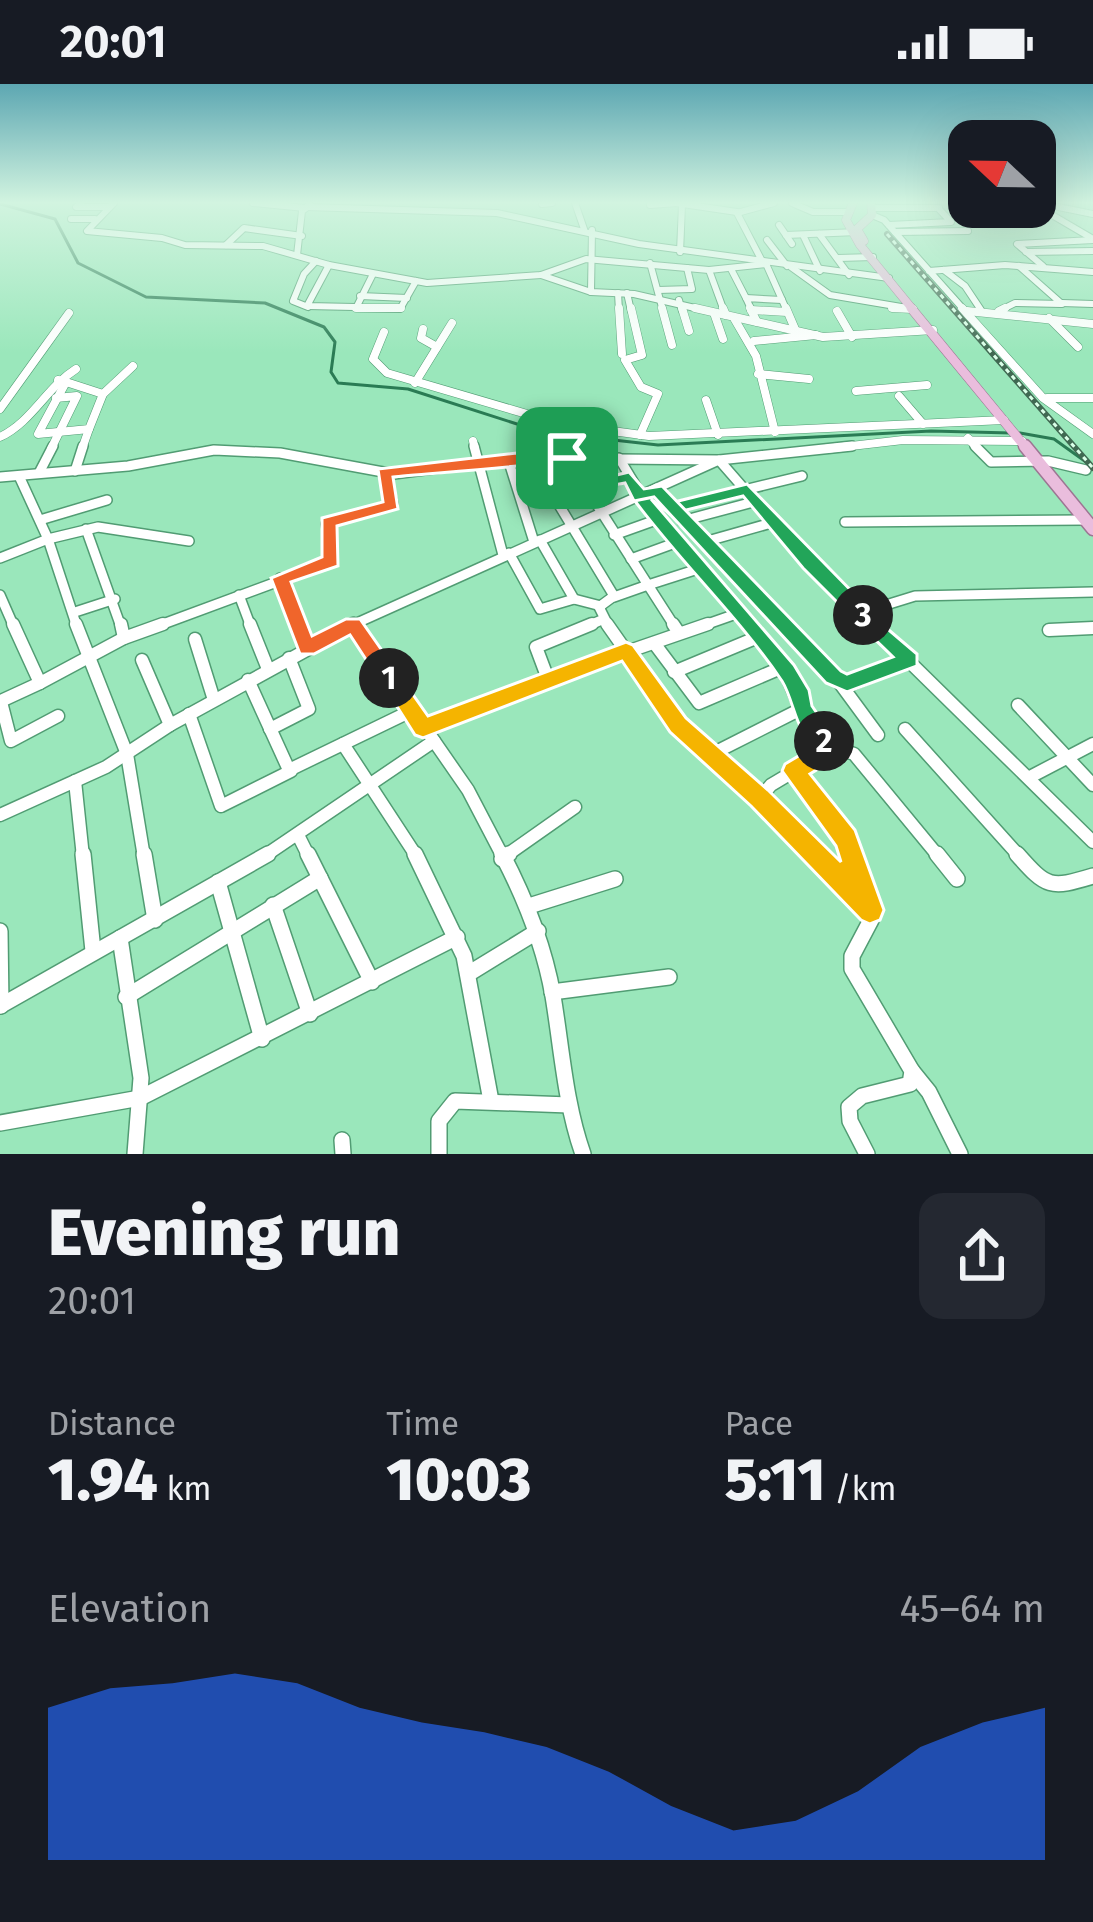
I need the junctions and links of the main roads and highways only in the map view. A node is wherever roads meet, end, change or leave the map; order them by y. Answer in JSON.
{"nodes":[{"id":1,"x":869,"y":253,"type":"edge"},
{"id":2,"x":1089,"y":524,"type":"edge"}],
"edges":[{"from":1,"to":2,"type":"main road"}]}
